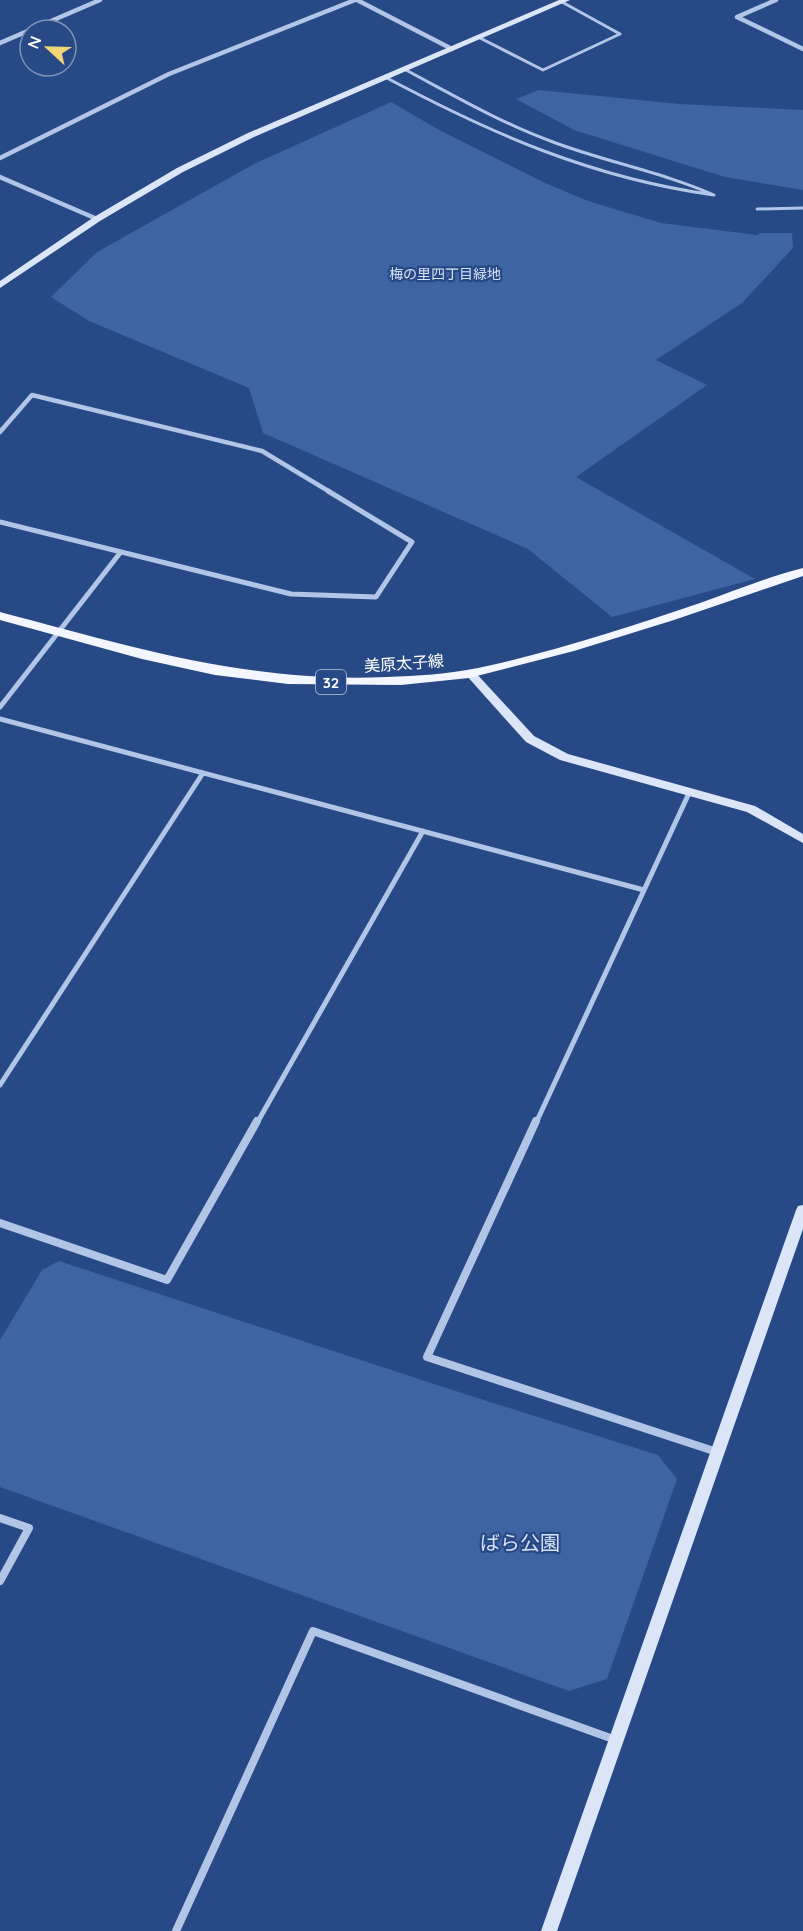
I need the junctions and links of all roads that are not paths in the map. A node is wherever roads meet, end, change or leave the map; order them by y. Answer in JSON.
{"nodes":[{"id":1,"x":100,"y":0,"type":"edge"},
{"id":2,"x":356,"y":0,"type":"edge"},
{"id":3,"x":776,"y":0,"type":"edge"},
{"id":4,"x":564,"y":1,"type":"edge"},
{"id":5,"x":478,"y":37,"type":"junction"},
{"id":6,"x":0,"y":43,"type":"edge"},
{"id":7,"x":452,"y":49,"type":"junction"},
{"id":8,"x":803,"y":49,"type":"edge"},
{"id":9,"x":404,"y":69,"type":"junction"},
{"id":10,"x":385,"y":77,"type":"junction"},
{"id":11,"x":0,"y":158,"type":"edge"},
{"id":12,"x":0,"y":177,"type":"edge"},
{"id":13,"x":803,"y":208,"type":"edge"},
{"id":14,"x":757,"y":209,"type":"dead end"},
{"id":15,"x":97,"y":219,"type":"junction"},
{"id":16,"x":0,"y":285,"type":"edge"},
{"id":17,"x":0,"y":432,"type":"edge"},
{"id":18,"x":0,"y":522,"type":"edge"},
{"id":19,"x":120,"y":553,"type":"junction"},
{"id":20,"x":803,"y":572,"type":"edge"},
{"id":21,"x":0,"y":616,"type":"edge"},
{"id":22,"x":59,"y":631,"type":"junction"},
{"id":23,"x":470,"y":674,"type":"junction"},
{"id":24,"x":0,"y":707,"type":"edge"},
{"id":25,"x":0,"y":719,"type":"edge"},
{"id":26,"x":203,"y":773,"type":"junction"},
{"id":27,"x":690,"y":791,"type":"junction"},
{"id":28,"x":423,"y":831,"type":"junction"},
{"id":29,"x":803,"y":839,"type":"edge"},
{"id":30,"x":644,"y":890,"type":"junction"},
{"id":31,"x":0,"y":1085,"type":"edge"},
{"id":32,"x":803,"y":1210,"type":"edge"},
{"id":33,"x":0,"y":1222,"type":"edge"},
{"id":34,"x":717,"y":1452,"type":"junction"},
{"id":35,"x":0,"y":1518,"type":"edge"},
{"id":36,"x":0,"y":1581,"type":"edge"},
{"id":37,"x":616,"y":1741,"type":"junction"},
{"id":38,"x":176,"y":1931,"type":"edge"},
{"id":39,"x":549,"y":1931,"type":"edge"}],
"edges":[{"from":1,"to":6,"type":"street"},
{"from":2,"to":7,"type":"street"},
{"from":2,"to":11,"type":"street"},
{"from":3,"to":8,"type":"street"},
{"from":4,"to":5,"type":"street"},
{"from":4,"to":5,"type":"lane"},
{"from":5,"to":7,"type":"street"},
{"from":7,"to":9,"type":"street"},
{"from":9,"to":10,"type":"street"},
{"from":9,"to":10,"type":"lane"},
{"from":10,"to":15,"type":"street"},
{"from":12,"to":15,"type":"street"},
{"from":13,"to":14,"type":"lane"},
{"from":15,"to":16,"type":"street"},
{"from":17,"to":19,"type":"street"},
{"from":18,"to":19,"type":"street"},
{"from":19,"to":22,"type":"street"},
{"from":20,"to":23,"type":"main road","name":"美原太子線","number":"32"},
{"from":21,"to":22,"type":"main road","name":"美原太子線","number":"32"},
{"from":22,"to":23,"type":"main road","name":"美原太子線","number":"32"},
{"from":22,"to":24,"type":"street"},
{"from":23,"to":27,"type":"street"},
{"from":25,"to":26,"type":"street"},
{"from":26,"to":28,"type":"street"},
{"from":26,"to":31,"type":"street"},
{"from":27,"to":29,"type":"street"},
{"from":27,"to":30,"type":"street"},
{"from":28,"to":30,"type":"street"},
{"from":28,"to":33,"type":"street"},
{"from":30,"to":34,"type":"street"},
{"from":32,"to":34,"type":"street"},
{"from":34,"to":37,"type":"street"},
{"from":35,"to":36,"type":"street"},
{"from":37,"to":38,"type":"street"},
{"from":37,"to":39,"type":"street"}]}
